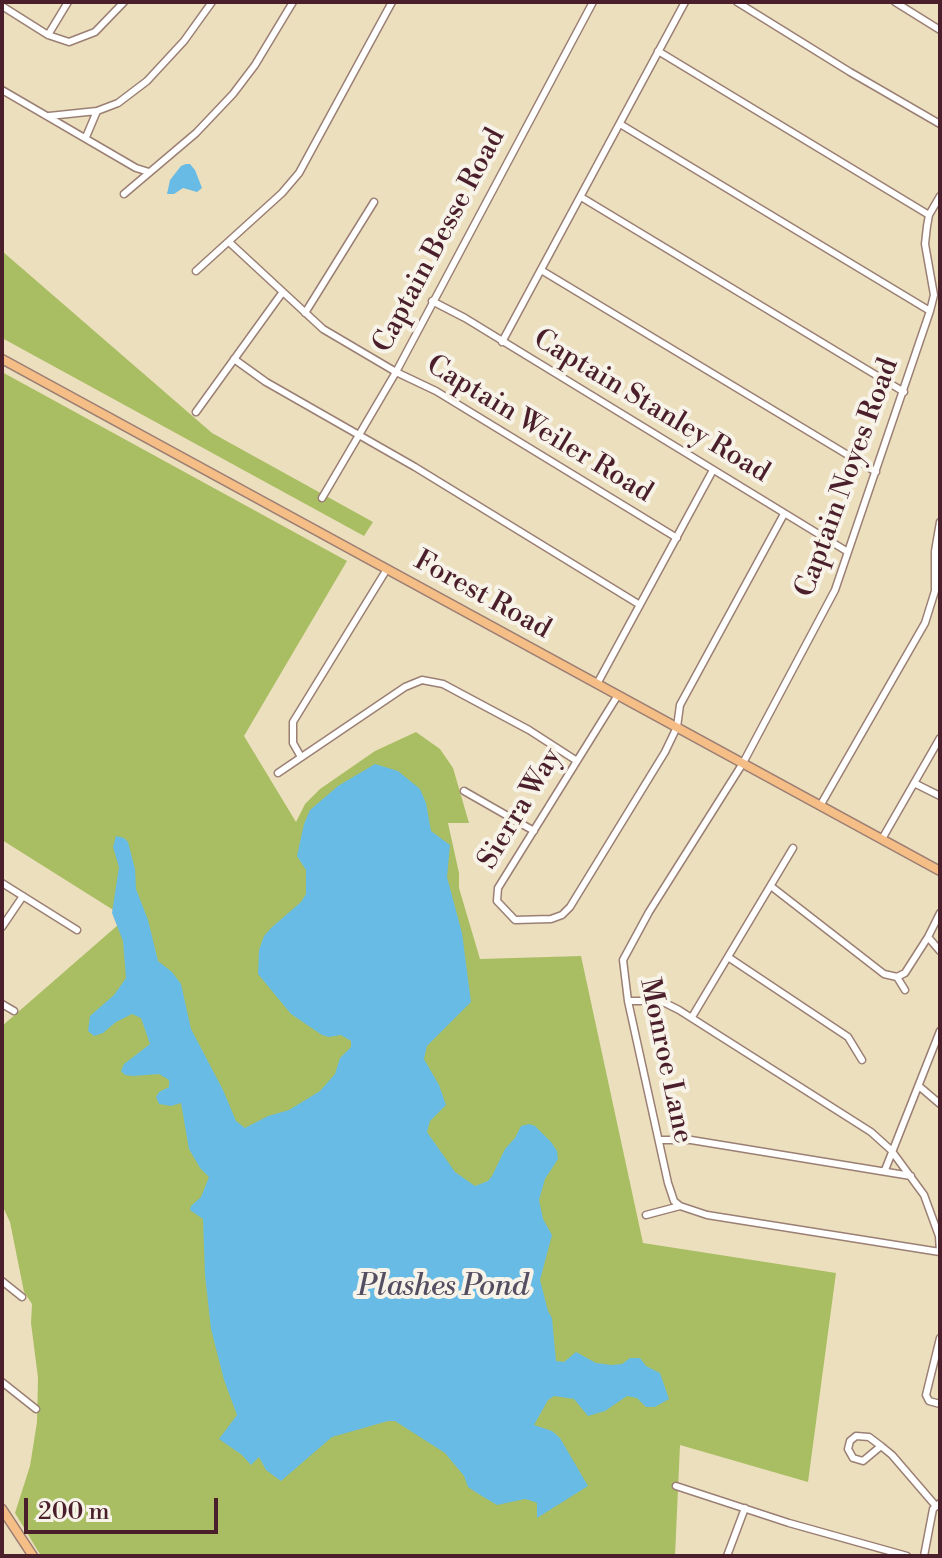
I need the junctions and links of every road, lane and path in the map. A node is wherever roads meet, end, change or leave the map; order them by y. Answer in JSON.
{"nodes":[{"id":1,"x":68,"y":2,"type":"edge"},
{"id":2,"x":124,"y":2,"type":"edge"},
{"id":3,"x":212,"y":2,"type":"edge"},
{"id":4,"x":293,"y":2,"type":"edge"},
{"id":5,"x":392,"y":2,"type":"edge"},
{"id":6,"x":593,"y":2,"type":"edge"},
{"id":7,"x":685,"y":2,"type":"edge"},
{"id":8,"x":737,"y":2,"type":"edge"},
{"id":9,"x":895,"y":2,"type":"edge"},
{"id":10,"x":2,"y":6,"type":"edge"},
{"id":11,"x":940,"y":30,"type":"edge"},
{"id":12,"x":48,"y":35,"type":"junction"},
{"id":13,"x":658,"y":51,"type":"junction"},
{"id":14,"x":2,"y":90,"type":"edge"},
{"id":15,"x":97,"y":111,"type":"junction"},
{"id":16,"x":49,"y":116,"type":"junction"},
{"id":17,"x":620,"y":124,"type":"junction"},
{"id":18,"x":940,"y":124,"type":"edge"},
{"id":19,"x":86,"y":137,"type":"junction"},
{"id":20,"x":149,"y":172,"type":"junction"},
{"id":21,"x":124,"y":194,"type":"dead end"},
{"id":22,"x":940,"y":196,"type":"edge"},
{"id":23,"x":581,"y":197,"type":"junction"},
{"id":24,"x":374,"y":202,"type":"dead end"},
{"id":25,"x":929,"y":215,"type":"junction"},
{"id":26,"x":229,"y":242,"type":"junction"},
{"id":27,"x":541,"y":270,"type":"junction"},
{"id":28,"x":196,"y":271,"type":"dead end"},
{"id":29,"x":931,"y":272,"type":"junction"},
{"id":30,"x":940,"y":276,"type":"edge"},
{"id":31,"x":940,"y":289,"type":"edge"},
{"id":32,"x":282,"y":293,"type":"junction"},
{"id":33,"x":934,"y":295,"type":"junction"},
{"id":34,"x":432,"y":301,"type":"junction"},
{"id":35,"x":930,"y":311,"type":"junction"},
{"id":36,"x":305,"y":313,"type":"junction"},
{"id":37,"x":502,"y":342,"type":"junction"},
{"id":38,"x":2,"y":359,"type":"edge"},
{"id":39,"x":234,"y":359,"type":"junction"},
{"id":40,"x":396,"y":372,"type":"junction"},
{"id":41,"x":904,"y":392,"type":"junction"},
{"id":42,"x":196,"y":412,"type":"dead end"},
{"id":43,"x":361,"y":435,"type":"junction"},
{"id":44,"x":713,"y":470,"type":"junction"},
{"id":45,"x":876,"y":472,"type":"junction"},
{"id":46,"x":322,"y":498,"type":"dead end"},
{"id":47,"x":784,"y":514,"type":"junction"},
{"id":48,"x":940,"y":522,"type":"edge"},
{"id":49,"x":677,"y":538,"type":"junction"},
{"id":50,"x":848,"y":552,"type":"junction"},
{"id":51,"x":387,"y":569,"type":"junction"},
{"id":52,"x":938,"y":582,"type":"edge"},
{"id":53,"x":640,"y":605,"type":"junction"},
{"id":54,"x":597,"y":684,"type":"junction"},
{"id":55,"x":618,"y":695,"type":"junction"},
{"id":56,"x":677,"y":727,"type":"junction"},
{"id":57,"x":940,"y":738,"type":"edge"},
{"id":58,"x":301,"y":757,"type":"junction"},
{"id":59,"x":577,"y":761,"type":"junction"},
{"id":60,"x":743,"y":763,"type":"junction"},
{"id":61,"x":278,"y":773,"type":"dead end"},
{"id":62,"x":914,"y":783,"type":"junction"},
{"id":63,"x":464,"y":791,"type":"dead end"},
{"id":64,"x":940,"y":796,"type":"edge"},
{"id":65,"x":820,"y":806,"type":"junction"},
{"id":66,"x":534,"y":831,"type":"junction"},
{"id":67,"x":882,"y":839,"type":"junction"},
{"id":68,"x":793,"y":848,"type":"dead end"},
{"id":69,"x":940,"y":871,"type":"edge"},
{"id":70,"x":2,"y":883,"type":"edge"},
{"id":71,"x":772,"y":887,"type":"junction"},
{"id":72,"x":23,"y":896,"type":"junction"},
{"id":73,"x":940,"y":913,"type":"edge"},
{"id":74,"x":2,"y":927,"type":"edge"},
{"id":75,"x":77,"y":930,"type":"dead end"},
{"id":76,"x":928,"y":937,"type":"junction"},
{"id":77,"x":940,"y":951,"type":"edge"},
{"id":78,"x":728,"y":957,"type":"junction"},
{"id":79,"x":897,"y":977,"type":"junction"},
{"id":80,"x":905,"y":990,"type":"dead end"},
{"id":81,"x":628,"y":1001,"type":"junction"},
{"id":82,"x":2,"y":1004,"type":"edge"},
{"id":83,"x":14,"y":1011,"type":"dead end"},
{"id":84,"x":692,"y":1017,"type":"junction"},
{"id":85,"x":940,"y":1031,"type":"edge"},
{"id":86,"x":862,"y":1060,"type":"dead end"},
{"id":87,"x":920,"y":1087,"type":"junction"},
{"id":88,"x":940,"y":1104,"type":"edge"},
{"id":89,"x":659,"y":1140,"type":"junction"},
{"id":90,"x":891,"y":1150,"type":"junction"},
{"id":91,"x":885,"y":1170,"type":"junction"},
{"id":92,"x":911,"y":1176,"type":"junction"},
{"id":93,"x":680,"y":1206,"type":"junction"},
{"id":94,"x":646,"y":1215,"type":"dead end"},
{"id":95,"x":940,"y":1252,"type":"edge"},
{"id":96,"x":2,"y":1281,"type":"edge"},
{"id":97,"x":22,"y":1297,"type":"dead end"},
{"id":98,"x":940,"y":1339,"type":"edge"},
{"id":99,"x":2,"y":1382,"type":"edge"},
{"id":100,"x":940,"y":1404,"type":"edge"},
{"id":101,"x":36,"y":1409,"type":"dead end"},
{"id":102,"x":881,"y":1446,"type":"junction"},
{"id":103,"x":676,"y":1486,"type":"dead end"},
{"id":104,"x":938,"y":1504,"type":"edge"},
{"id":105,"x":745,"y":1508,"type":"junction"},
{"id":106,"x":2,"y":1509,"type":"edge"},
{"id":107,"x":33,"y":1556,"type":"edge"},
{"id":108,"x":727,"y":1556,"type":"edge"},
{"id":109,"x":907,"y":1556,"type":"edge"},
{"id":110,"x":924,"y":1556,"type":"edge"}],
"edges":[{"from":1,"to":12,"type":"street"},
{"from":2,"to":12,"type":"street"},
{"from":3,"to":15,"type":"street"},
{"from":4,"to":20,"type":"street"},
{"from":5,"to":26,"type":"street"},
{"from":6,"to":34,"type":"street","name":"Captain Besse Road"},
{"from":7,"to":13,"type":"street"},
{"from":8,"to":18,"type":"street"},
{"from":9,"to":11,"type":"street"},
{"from":10,"to":12,"type":"street"},
{"from":13,"to":17,"type":"street"},
{"from":13,"to":25,"type":"street"},
{"from":14,"to":16,"type":"street"},
{"from":15,"to":16,"type":"street"},
{"from":15,"to":19,"type":"street"},
{"from":16,"to":19,"type":"street"},
{"from":17,"to":23,"type":"street"},
{"from":17,"to":35,"type":"street"},
{"from":19,"to":20,"type":"street"},
{"from":20,"to":21,"type":"street"},
{"from":22,"to":25,"type":"street","name":"Captain Noyes Road"},
{"from":23,"to":27,"type":"street"},
{"from":23,"to":41,"type":"street"},
{"from":24,"to":36,"type":"street"},
{"from":25,"to":29,"type":"street","name":"Captain Noyes Road"},
{"from":26,"to":28,"type":"street"},
{"from":26,"to":32,"type":"street","name":"Captain Weiler Road"},
{"from":27,"to":37,"type":"street"},
{"from":27,"to":45,"type":"street"},
{"from":29,"to":30,"type":"street"},
{"from":29,"to":33,"type":"street","name":"Captain Noyes Road"},
{"from":31,"to":33,"type":"street"},
{"from":32,"to":36,"type":"street","name":"Captain Weiler Road"},
{"from":32,"to":39,"type":"street"},
{"from":33,"to":35,"type":"street","name":"Captain Noyes Road"},
{"from":34,"to":37,"type":"street","name":"Captain Stanley Road"},
{"from":34,"to":40,"type":"street","name":"Captain Besse Road"},
{"from":35,"to":41,"type":"street","name":"Captain Noyes Road"},
{"from":36,"to":40,"type":"street","name":"Captain Weiler Road"},
{"from":37,"to":44,"type":"street","name":"Captain Stanley Road"},
{"from":38,"to":51,"type":"main road","name":"Forest Road"},
{"from":39,"to":42,"type":"street"},
{"from":39,"to":43,"type":"street"},
{"from":40,"to":43,"type":"street","name":"Captain Besse Road"},
{"from":40,"to":49,"type":"street","name":"Captain Weiler Road"},
{"from":41,"to":45,"type":"street","name":"Captain Noyes Road"},
{"from":43,"to":46,"type":"street","name":"Captain Besse Road"},
{"from":43,"to":53,"type":"street"},
{"from":44,"to":47,"type":"street","name":"Captain Stanley Road"},
{"from":44,"to":49,"type":"street"},
{"from":45,"to":50,"type":"street","name":"Captain Noyes Road"},
{"from":47,"to":50,"type":"street","name":"Captain Stanley Road"},
{"from":47,"to":56,"type":"street"},
{"from":48,"to":52,"type":"street"},
{"from":49,"to":53,"type":"street"},
{"from":50,"to":60,"type":"street","name":"Captain Noyes Road"},
{"from":51,"to":54,"type":"main road","name":"Forest Road"},
{"from":51,"to":58,"type":"street"},
{"from":52,"to":65,"type":"street"},
{"from":53,"to":54,"type":"street"},
{"from":54,"to":55,"type":"main road","name":"Forest Road"},
{"from":55,"to":56,"type":"main road","name":"Forest Road"},
{"from":55,"to":59,"type":"street","name":"Sierra Way"},
{"from":56,"to":60,"type":"main road","name":"Forest Road"},
{"from":56,"to":66,"type":"street","name":"Sierra Way"},
{"from":57,"to":62,"type":"street"},
{"from":58,"to":59,"type":"street"},
{"from":58,"to":61,"type":"street"},
{"from":59,"to":66,"type":"street","name":"Sierra Way"},
{"from":60,"to":65,"type":"main road","name":"Forest Road"},
{"from":60,"to":81,"type":"street","name":"Monroe Lane"},
{"from":62,"to":64,"type":"street"},
{"from":62,"to":67,"type":"street"},
{"from":63,"to":66,"type":"street"},
{"from":65,"to":67,"type":"main road","name":"Forest Road"},
{"from":67,"to":69,"type":"main road","name":"Forest Road"},
{"from":68,"to":71,"type":"street"},
{"from":70,"to":72,"type":"street"},
{"from":71,"to":78,"type":"street"},
{"from":71,"to":79,"type":"street"},
{"from":72,"to":74,"type":"street"},
{"from":72,"to":75,"type":"street"},
{"from":73,"to":76,"type":"street"},
{"from":76,"to":77,"type":"street"},
{"from":76,"to":79,"type":"street"},
{"from":78,"to":84,"type":"street"},
{"from":78,"to":86,"type":"street"},
{"from":79,"to":80,"type":"street"},
{"from":81,"to":84,"type":"street"},
{"from":81,"to":89,"type":"street","name":"Monroe Lane"},
{"from":82,"to":83,"type":"street"},
{"from":84,"to":90,"type":"street"},
{"from":85,"to":87,"type":"street"},
{"from":87,"to":88,"type":"street"},
{"from":87,"to":90,"type":"street"},
{"from":89,"to":91,"type":"street"},
{"from":89,"to":93,"type":"street","name":"Monroe Lane"},
{"from":90,"to":91,"type":"street"},
{"from":90,"to":92,"type":"street"},
{"from":91,"to":92,"type":"street"},
{"from":92,"to":95,"type":"street"},
{"from":93,"to":94,"type":"street"},
{"from":93,"to":95,"type":"street"},
{"from":96,"to":97,"type":"street"},
{"from":98,"to":100,"type":"street"},
{"from":99,"to":101,"type":"street"},
{"from":102,"to":102,"type":"street"},
{"from":102,"to":104,"type":"street"},
{"from":103,"to":105,"type":"street"},
{"from":104,"to":110,"type":"street"},
{"from":105,"to":108,"type":"street"},
{"from":105,"to":109,"type":"street"},
{"from":106,"to":107,"type":"main road"}]}
